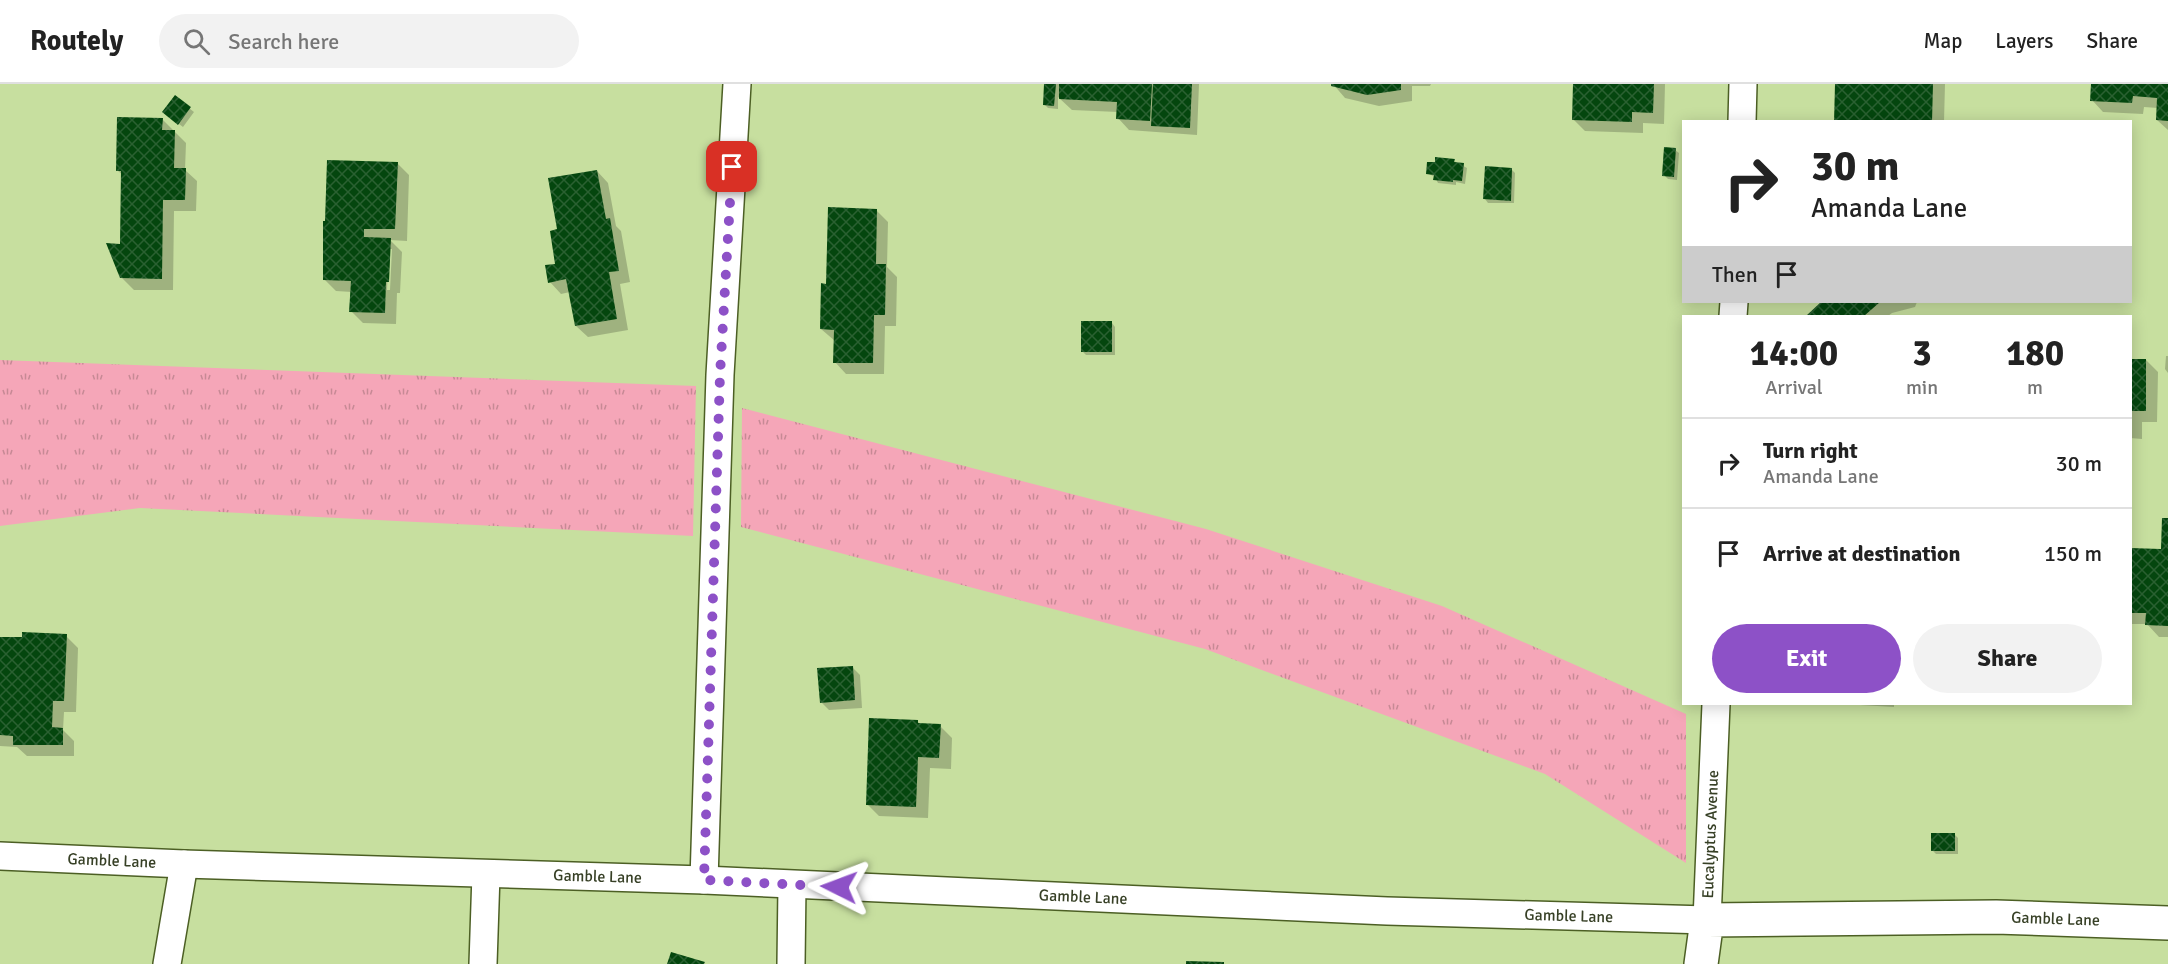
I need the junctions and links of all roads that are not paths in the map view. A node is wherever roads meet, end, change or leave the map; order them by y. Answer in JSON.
{"nodes":[{"id":1,"x":737,"y":84,"type":"edge"},
{"id":2,"x":1743,"y":84,"type":"edge"},
{"id":3,"x":1742,"y":120,"type":"edge"},
{"id":4,"x":1716,"y":705,"type":"edge"},
{"id":5,"x":0,"y":856,"type":"edge"},
{"id":6,"x":184,"y":864,"type":"junction"},
{"id":7,"x":486,"y":874,"type":"junction"},
{"id":8,"x":704,"y":880,"type":"junction"},
{"id":9,"x":792,"y":885,"type":"junction"},
{"id":10,"x":1707,"y":920,"type":"junction"},
{"id":11,"x":2168,"y":922,"type":"edge"},
{"id":12,"x":167,"y":964,"type":"edge"},
{"id":13,"x":483,"y":964,"type":"edge"},
{"id":14,"x":791,"y":964,"type":"edge"},
{"id":15,"x":1701,"y":964,"type":"edge"}],
"edges":[{"from":1,"to":8,"type":"street"},
{"from":2,"to":3,"type":"street"},
{"from":4,"to":10,"type":"street","name":"Eucalyptus Avenue"},
{"from":5,"to":6,"type":"street","name":"Gamble Lane"},
{"from":6,"to":7,"type":"street","name":"Gamble Lane"},
{"from":6,"to":12,"type":"street"},
{"from":7,"to":8,"type":"street","name":"Gamble Lane"},
{"from":7,"to":13,"type":"street"},
{"from":8,"to":9,"type":"street","name":"Gamble Lane"},
{"from":9,"to":10,"type":"street","name":"Gamble Lane"},
{"from":9,"to":14,"type":"street"},
{"from":10,"to":11,"type":"street","name":"Gamble Lane"},
{"from":10,"to":15,"type":"street","name":"Eucalyptus Avenue"}]}
